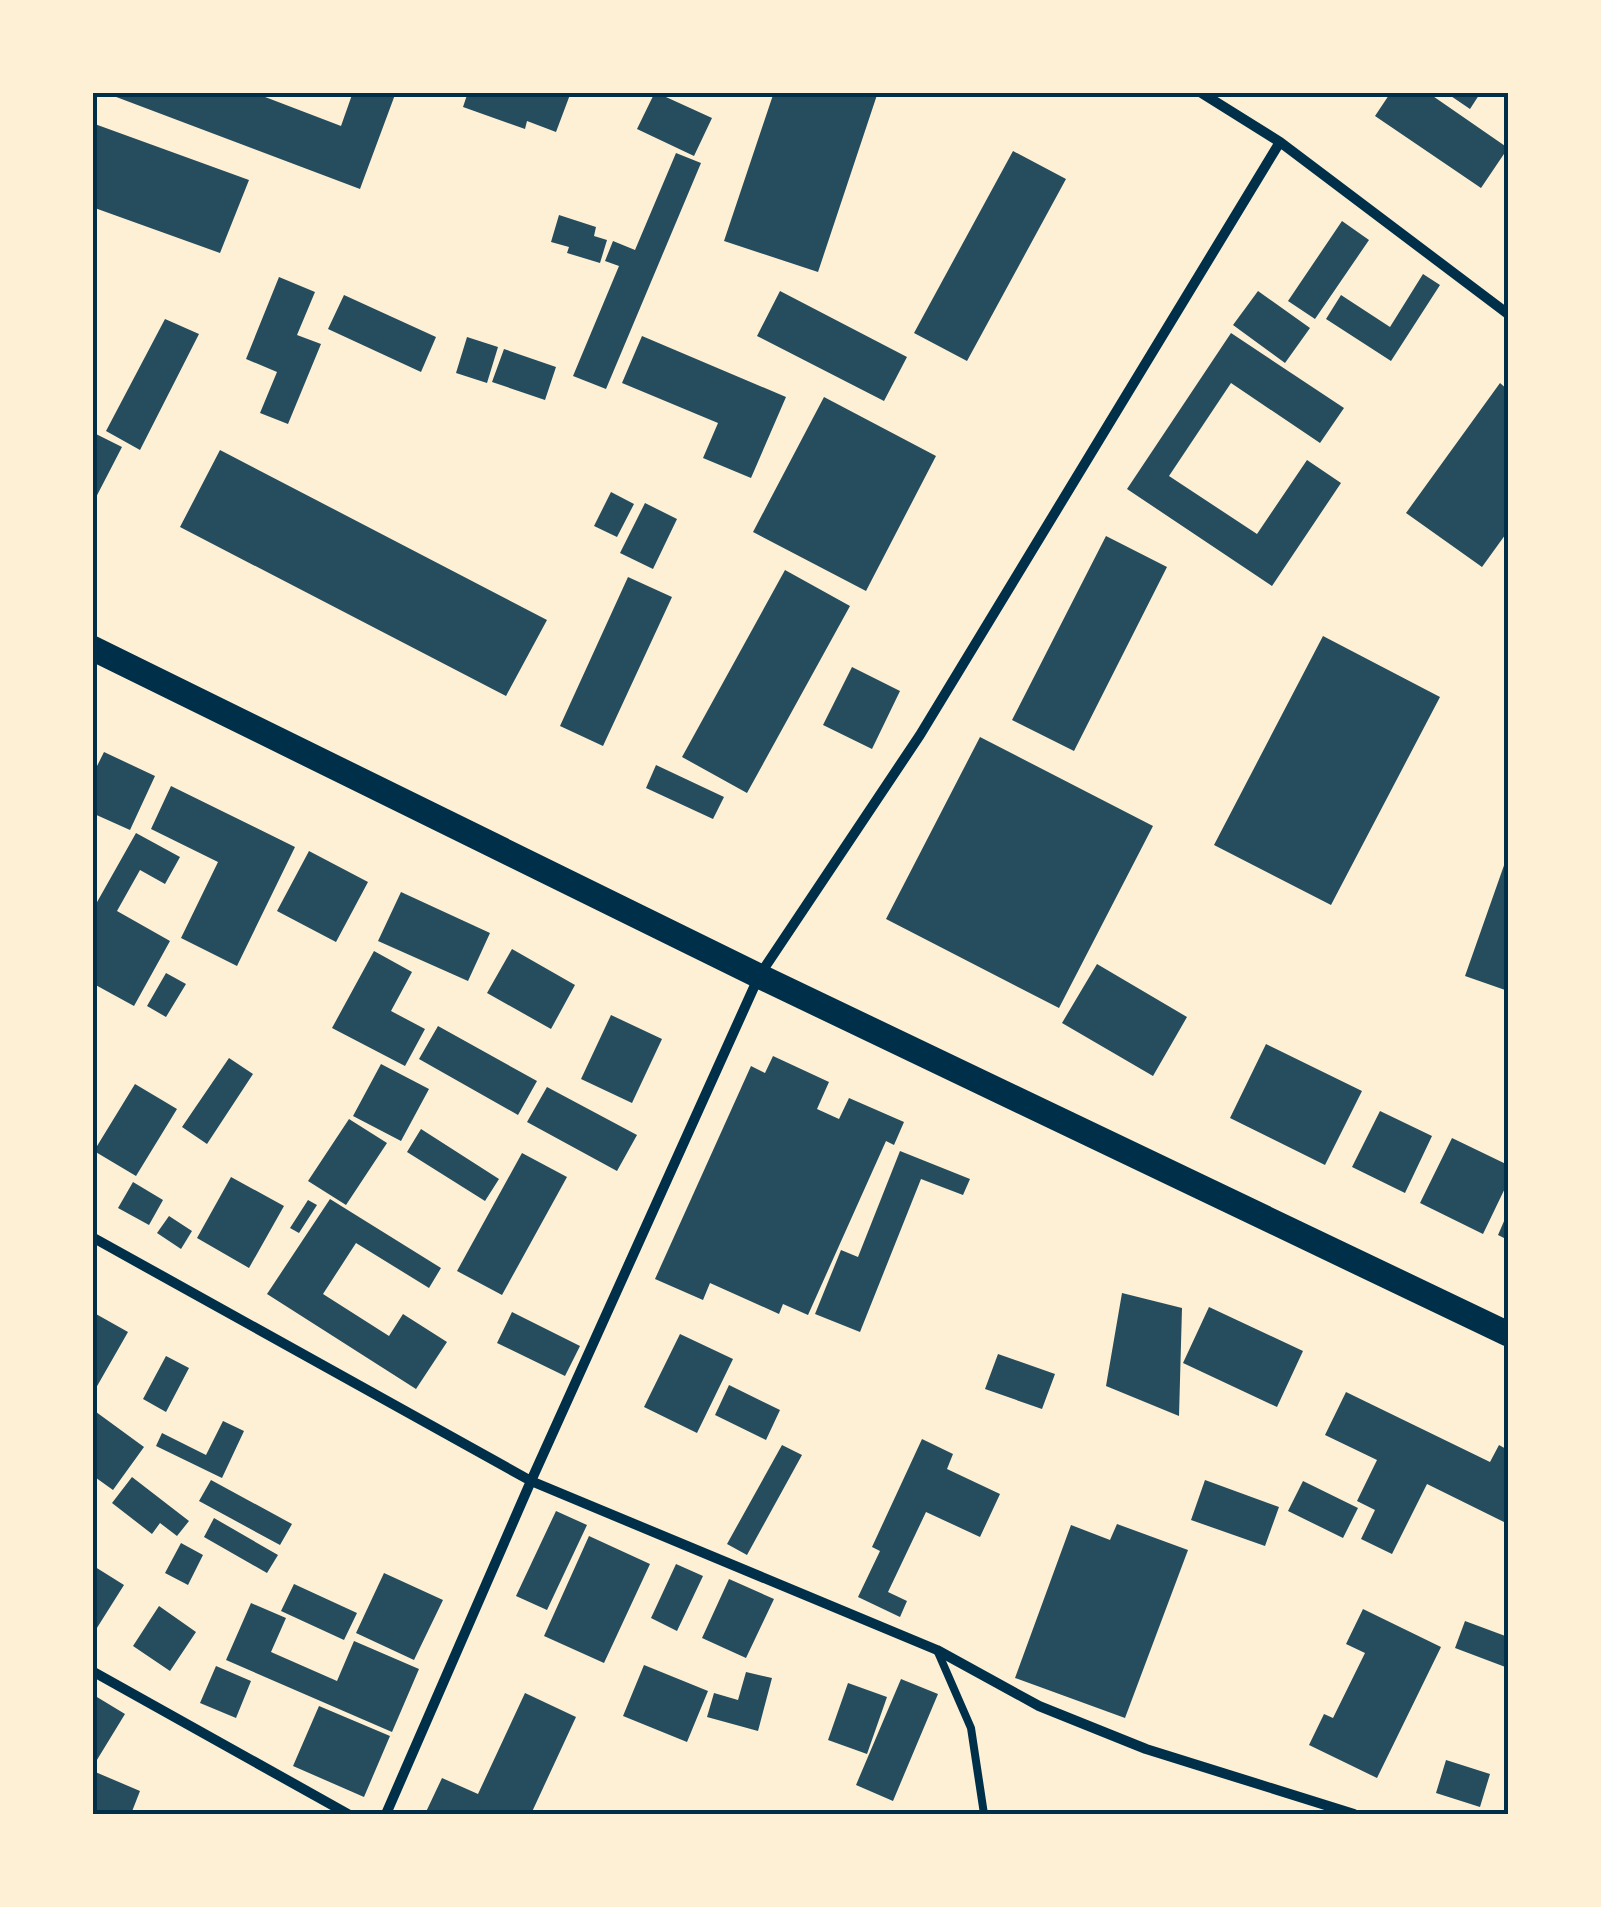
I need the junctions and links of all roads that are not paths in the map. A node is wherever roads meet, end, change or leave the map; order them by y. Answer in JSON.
{"nodes":[{"id":1,"x":1200,"y":92,"type":"edge"},
{"id":2,"x":1214,"y":96,"type":"edge"},
{"id":3,"x":1280,"y":142,"type":"junction"},
{"id":4,"x":1508,"y":314,"type":"edge"},
{"id":5,"x":92,"y":648,"type":"edge"},
{"id":6,"x":759,"y":976,"type":"junction"},
{"id":7,"x":92,"y":1237,"type":"edge"},
{"id":8,"x":1508,"y":1334,"type":"edge"},
{"id":9,"x":531,"y":1482,"type":"junction"},
{"id":10,"x":937,"y":1650,"type":"junction"},
{"id":11,"x":92,"y":1671,"type":"edge"},
{"id":12,"x":348,"y":1814,"type":"edge"},
{"id":13,"x":386,"y":1814,"type":"edge"},
{"id":14,"x":984,"y":1814,"type":"edge"},
{"id":15,"x":1354,"y":1814,"type":"edge"}],
"edges":[{"from":1,"to":2,"type":"street"},
{"from":2,"to":3,"type":"street"},
{"from":3,"to":4,"type":"street"},
{"from":3,"to":6,"type":"street"},
{"from":5,"to":6,"type":"main road"},
{"from":6,"to":8,"type":"main road"},
{"from":6,"to":9,"type":"street"},
{"from":7,"to":9,"type":"street"},
{"from":9,"to":10,"type":"street"},
{"from":9,"to":13,"type":"street"},
{"from":10,"to":14,"type":"lane"},
{"from":10,"to":15,"type":"street"},
{"from":11,"to":12,"type":"street"}]}
